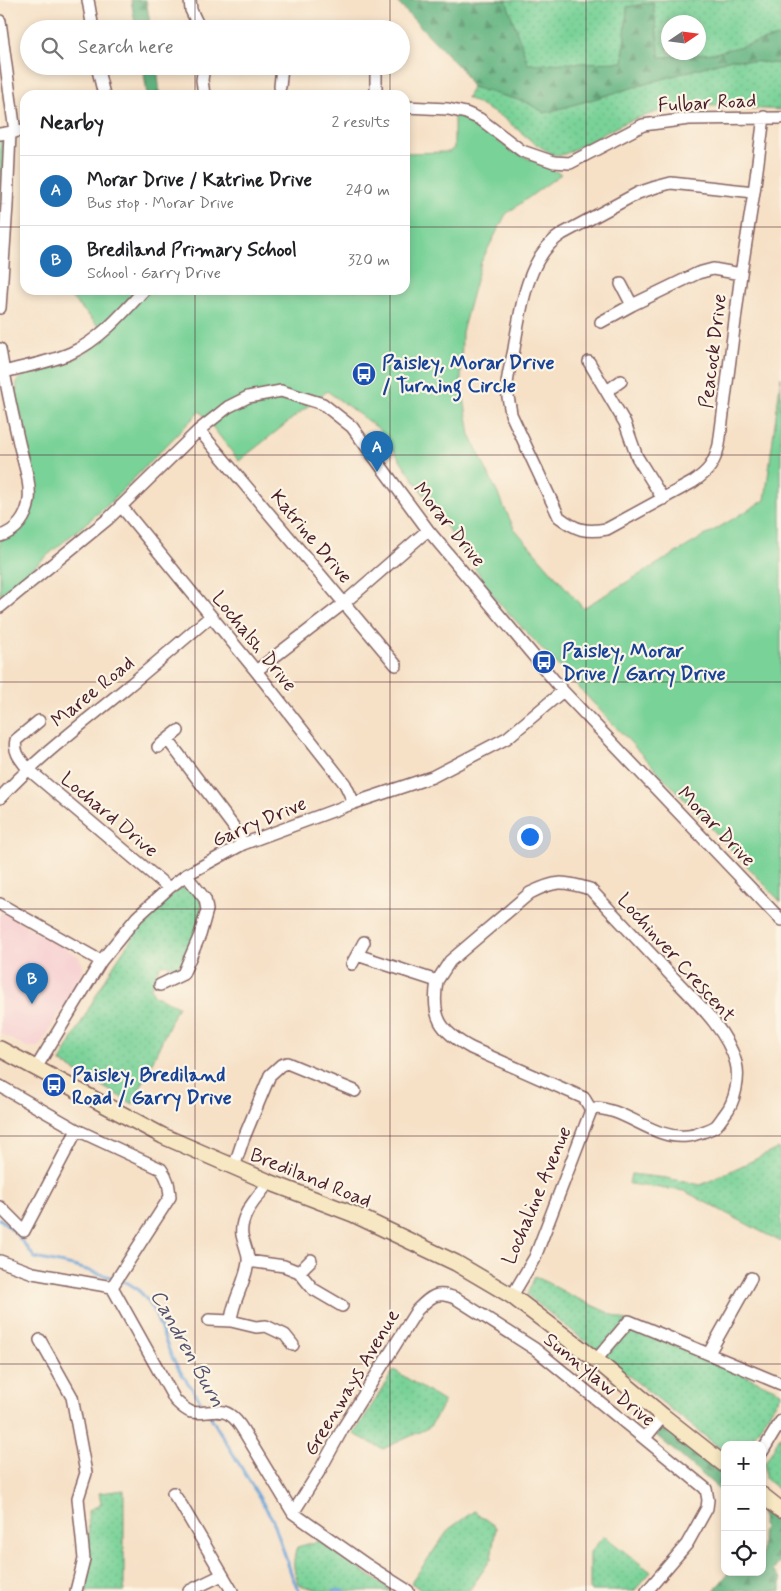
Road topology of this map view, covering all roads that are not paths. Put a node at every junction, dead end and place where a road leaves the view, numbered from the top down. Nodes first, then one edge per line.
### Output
1 (88, 0) edge
2 (190, 0) edge
3 (91, 20) edge
4 (196, 20) edge
5 (0, 22) edge
6 (100, 75) edge
7 (203, 75) edge
8 (281, 75) edge
9 (376, 75) edge
10 (280, 87) dead end
11 (103, 90) edge
12 (203, 90) edge
13 (376, 90) edge
14 (410, 106) edge
15 (764, 117) junction
16 (781, 118) edge
17 (12, 132) edge
18 (754, 192) junction
19 (741, 274) junction
20 (0, 283) edge
21 (621, 284) dead end
22 (139, 295) edge
23 (632, 305) junction
24 (0, 308) edge
25 (601, 322) dead end
26 (0, 349) edge
27 (589, 362) dead end
28 (4, 372) junction
29 (621, 381) dead end
30 (607, 391) junction
31 (5, 403) edge
32 (199, 430) junction
33 (663, 499) junction
34 (121, 506) junction
35 (428, 530) junction
36 (0, 536) edge
37 (344, 603) junction
38 (0, 607) edge
39 (210, 617) junction
40 (396, 665) dead end
41 (256, 671) junction
42 (563, 691) junction
43 (39, 721) dead end
44 (178, 731) dead end
45 (168, 740) junction
46 (158, 747) dead end
47 (28, 770) junction
48 (0, 798) edge
49 (354, 803) junction
50 (242, 844) junction
51 (186, 875) junction
52 (169, 888) junction
53 (0, 904) edge
54 (781, 920) edge
55 (364, 942) dead end
56 (101, 961) junction
57 (437, 982) junction
58 (160, 985) dead end
59 (0, 1049) edge
60 (36, 1068) junction
61 (0, 1086) edge
62 (355, 1091) dead end
63 (590, 1108) junction
64 (78, 1130) junction
65 (234, 1167) junction
66 (269, 1182) junction
67 (0, 1207) edge
68 (311, 1260) dead end
69 (0, 1261) edge
70 (248, 1261) junction
71 (299, 1272) junction
72 (751, 1278) dead end
73 (113, 1284) junction
74 (512, 1296) junction
75 (457, 1299) joint
76 (342, 1306) dead end
77 (209, 1320) dead end
78 (231, 1321) junction
79 (40, 1340) dead end
80 (293, 1345) dead end
81 (709, 1354) junction
82 (596, 1360) junction
83 (781, 1384) edge
84 (663, 1416) junction
85 (781, 1420) edge
86 (645, 1438) junction
87 (766, 1445) edge
88 (721, 1462) edge
89 (173, 1493) dead end
90 (766, 1498) edge
91 (781, 1510) edge
92 (293, 1513) junction
93 (222, 1575) junction
94 (76, 1591) edge
95 (189, 1591) edge
96 (232, 1591) edge
97 (408, 1591) edge
98 (647, 1591) edge

1 - 3 street
2 - 4 street
5 - 17 street
6 - 11 street
7 - 12 street
8 - 10 street
9 - 13 street
14 - 15 street, Fulbar Road
15 - 16 street, Fulbar Road
15 - 18 street, Peacock Drive
17 - 20 street
18 - 19 street, Peacock Drive
18 - 33 street, Peacock Drive
19 - 23 street
19 - 33 street, Peacock Drive
20 - 24 street
21 - 23 street
22 - 28 street
23 - 25 street
26 - 28 street
27 - 30 street
28 - 31 street
29 - 30 street
30 - 33 street
31 - 36 street
32 - 34 street, Morar Drive
32 - 35 street, Morar Drive
32 - 37 street, Katrine Drive
34 - 38 street, Morar Drive
34 - 39 street, Lochalsh Drive
35 - 37 street
35 - 42 street, Morar Drive
37 - 40 street, Katrine Drive
37 - 41 street
39 - 41 street, Lochalsh Drive
39 - 47 street, Maree Road
41 - 49 street, Lochalsh Drive
42 - 49 street, Garry Drive
42 - 54 street, Morar Drive
43 - 47 street, Lochard Drive
44 - 45 street
45 - 46 street
45 - 50 street
47 - 48 street, Maree Road
47 - 52 street, Lochard Drive
49 - 50 street, Garry Drive
50 - 51 street, Garry Drive
51 - 52 street, Garry Drive
51 - 58 street
52 - 56 street, Garry Drive
53 - 56 street
55 - 57 street
56 - 60 street, Garry Drive
57 - 63 street, Lochinver Crescent
57 - 63 street, Lochinver Crescent
59 - 60 street, Brediland Road
60 - 65 street, Brediland Road
61 - 64 street
62 - 65 street
63 - 74 street, Lochaline Avenue
64 - 67 street
64 - 73 street
65 - 66 street, Brediland Road
66 - 70 street
66 - 74 street, Brediland Road
68 - 71 street
69 - 73 street
70 - 71 street
70 - 78 street
71 - 76 street
72 - 81 street
73 - 92 street
74 - 82 street, Brediland Road
75 - 86 street, Sunnylaw Drive
75 - 92 street, Greenways Avenue
77 - 78 street
78 - 80 street
79 - 94 street
81 - 82 street
81 - 83 street
82 - 84 street, Brediland Road
84 - 86 street
84 - 88 street, Brediland Road
85 - 87 street
86 - 98 street, Sunnylaw Drive
89 - 93 street
90 - 91 street
92 - 97 street
93 - 95 street
93 - 96 street

